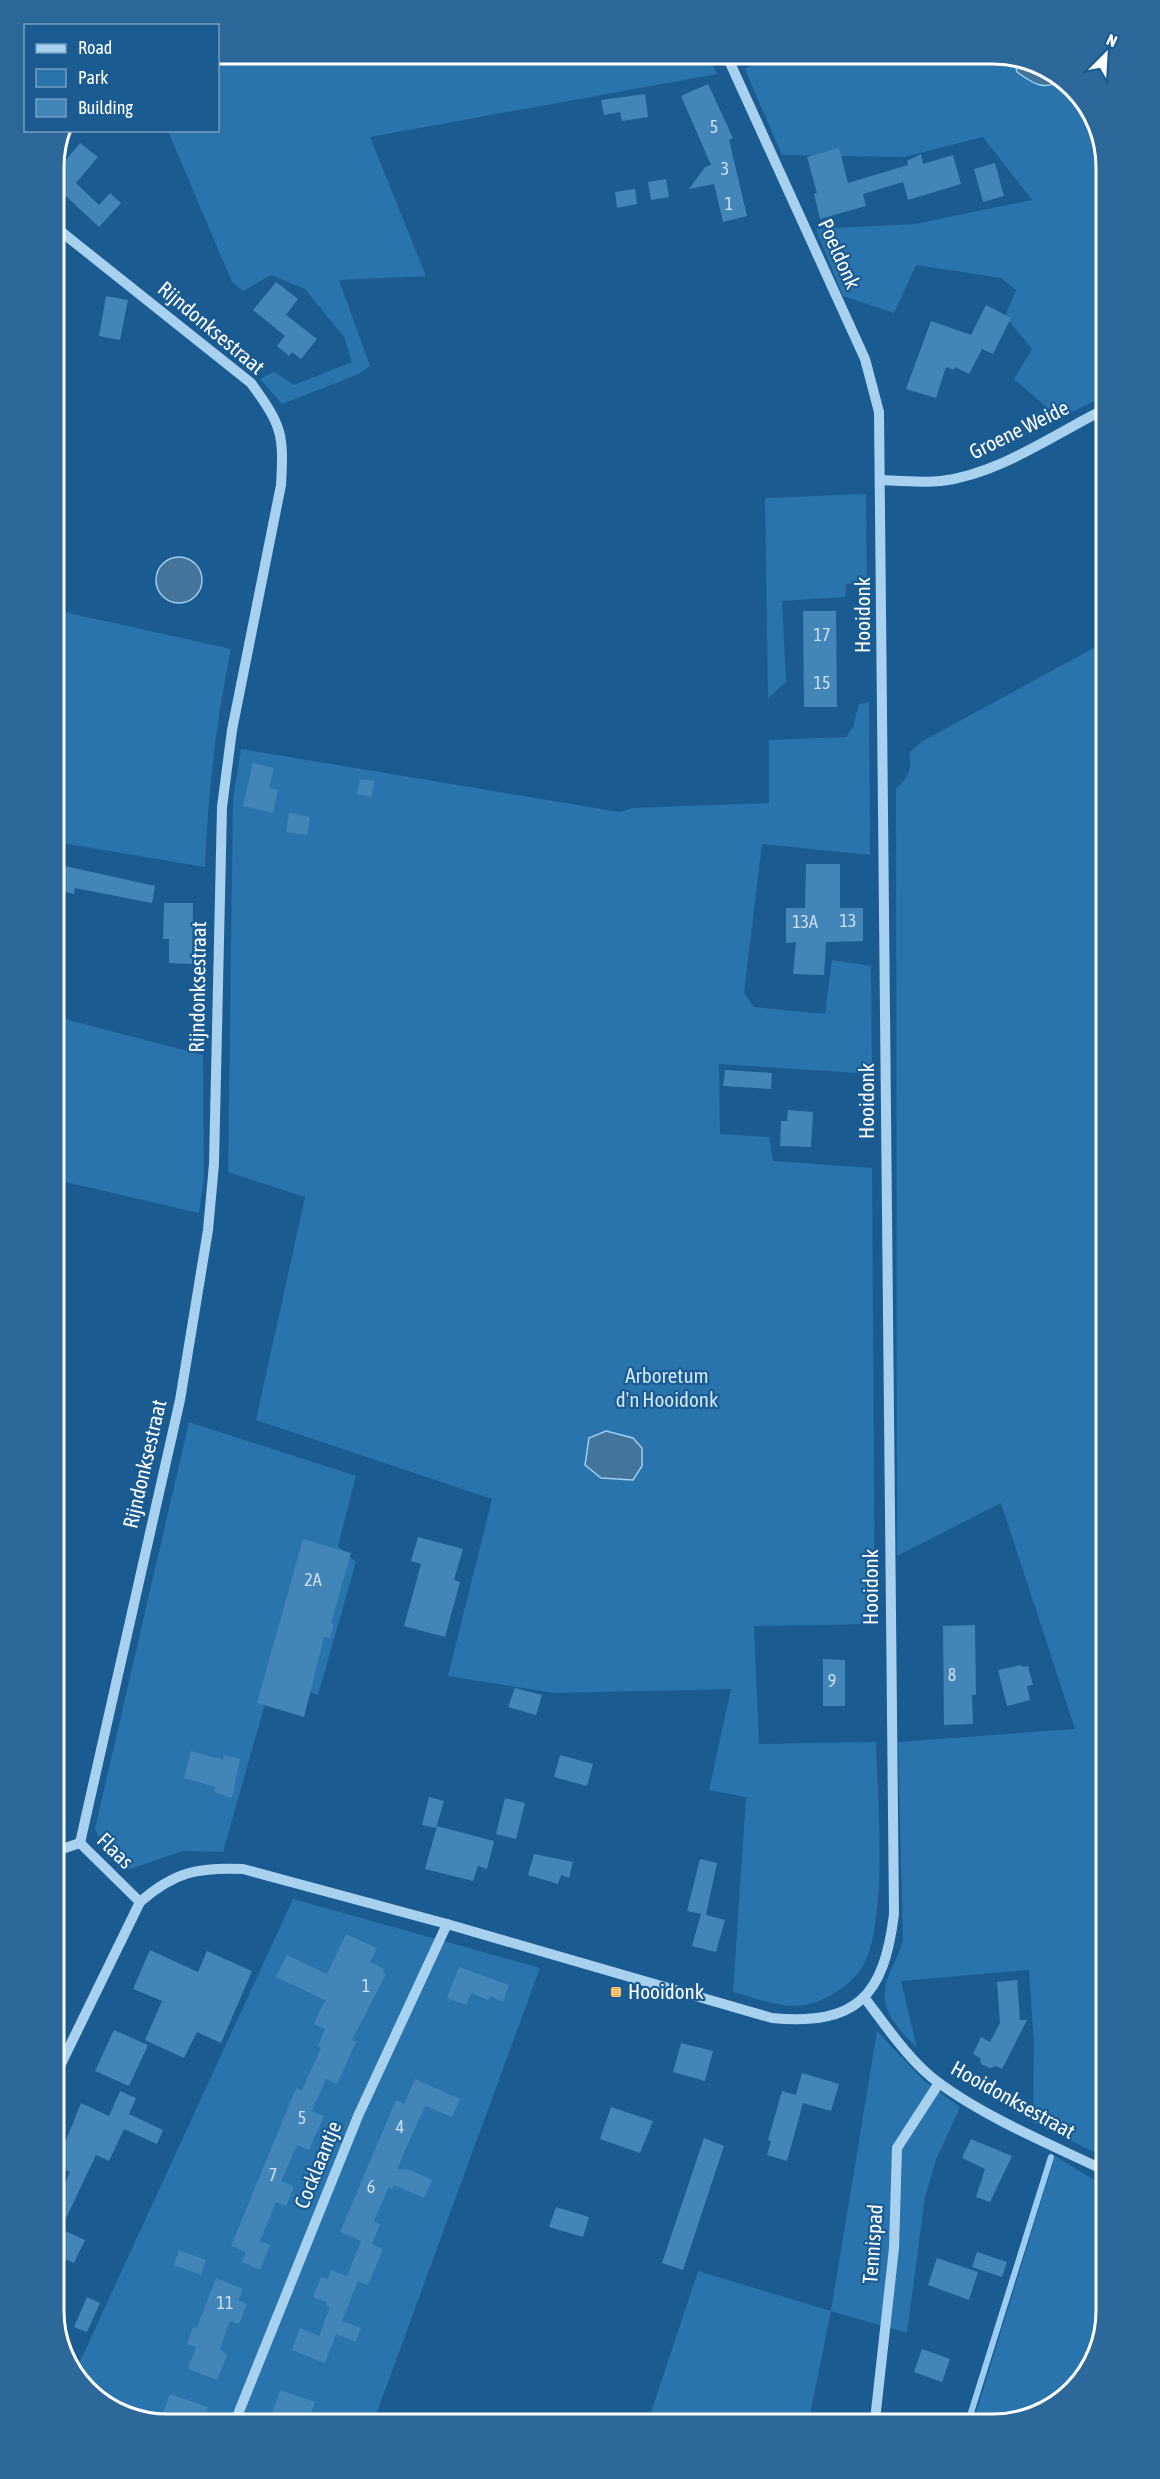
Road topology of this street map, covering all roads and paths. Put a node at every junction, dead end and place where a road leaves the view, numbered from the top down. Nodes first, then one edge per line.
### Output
1 (731, 65) edge
2 (65, 235) edge
3 (1096, 414) edge
4 (881, 480) junction
5 (80, 1843) junction
6 (64, 1848) edge
7 (140, 1902) junction
8 (447, 1924) junction
9 (864, 1997) junction
10 (64, 2058) edge
11 (939, 2083) junction
12 (1096, 2166) edge
13 (238, 2414) edge
14 (876, 2414) edge

1 - 4 street, Poeldonk
2 - 5 street, Rijndonksestraat
3 - 4 street, Groene Weide
4 - 9 street, Hooidonk
5 - 6 street, Flaas
5 - 7 street, Flaas
7 - 8 street, Hooidonk
7 - 10 street
8 - 9 street, Hooidonk
8 - 13 street, Cocklaantje
9 - 11 street, Hooidonksestraat
11 - 12 street, Hooidonksestraat
11 - 14 street, Tennispad

